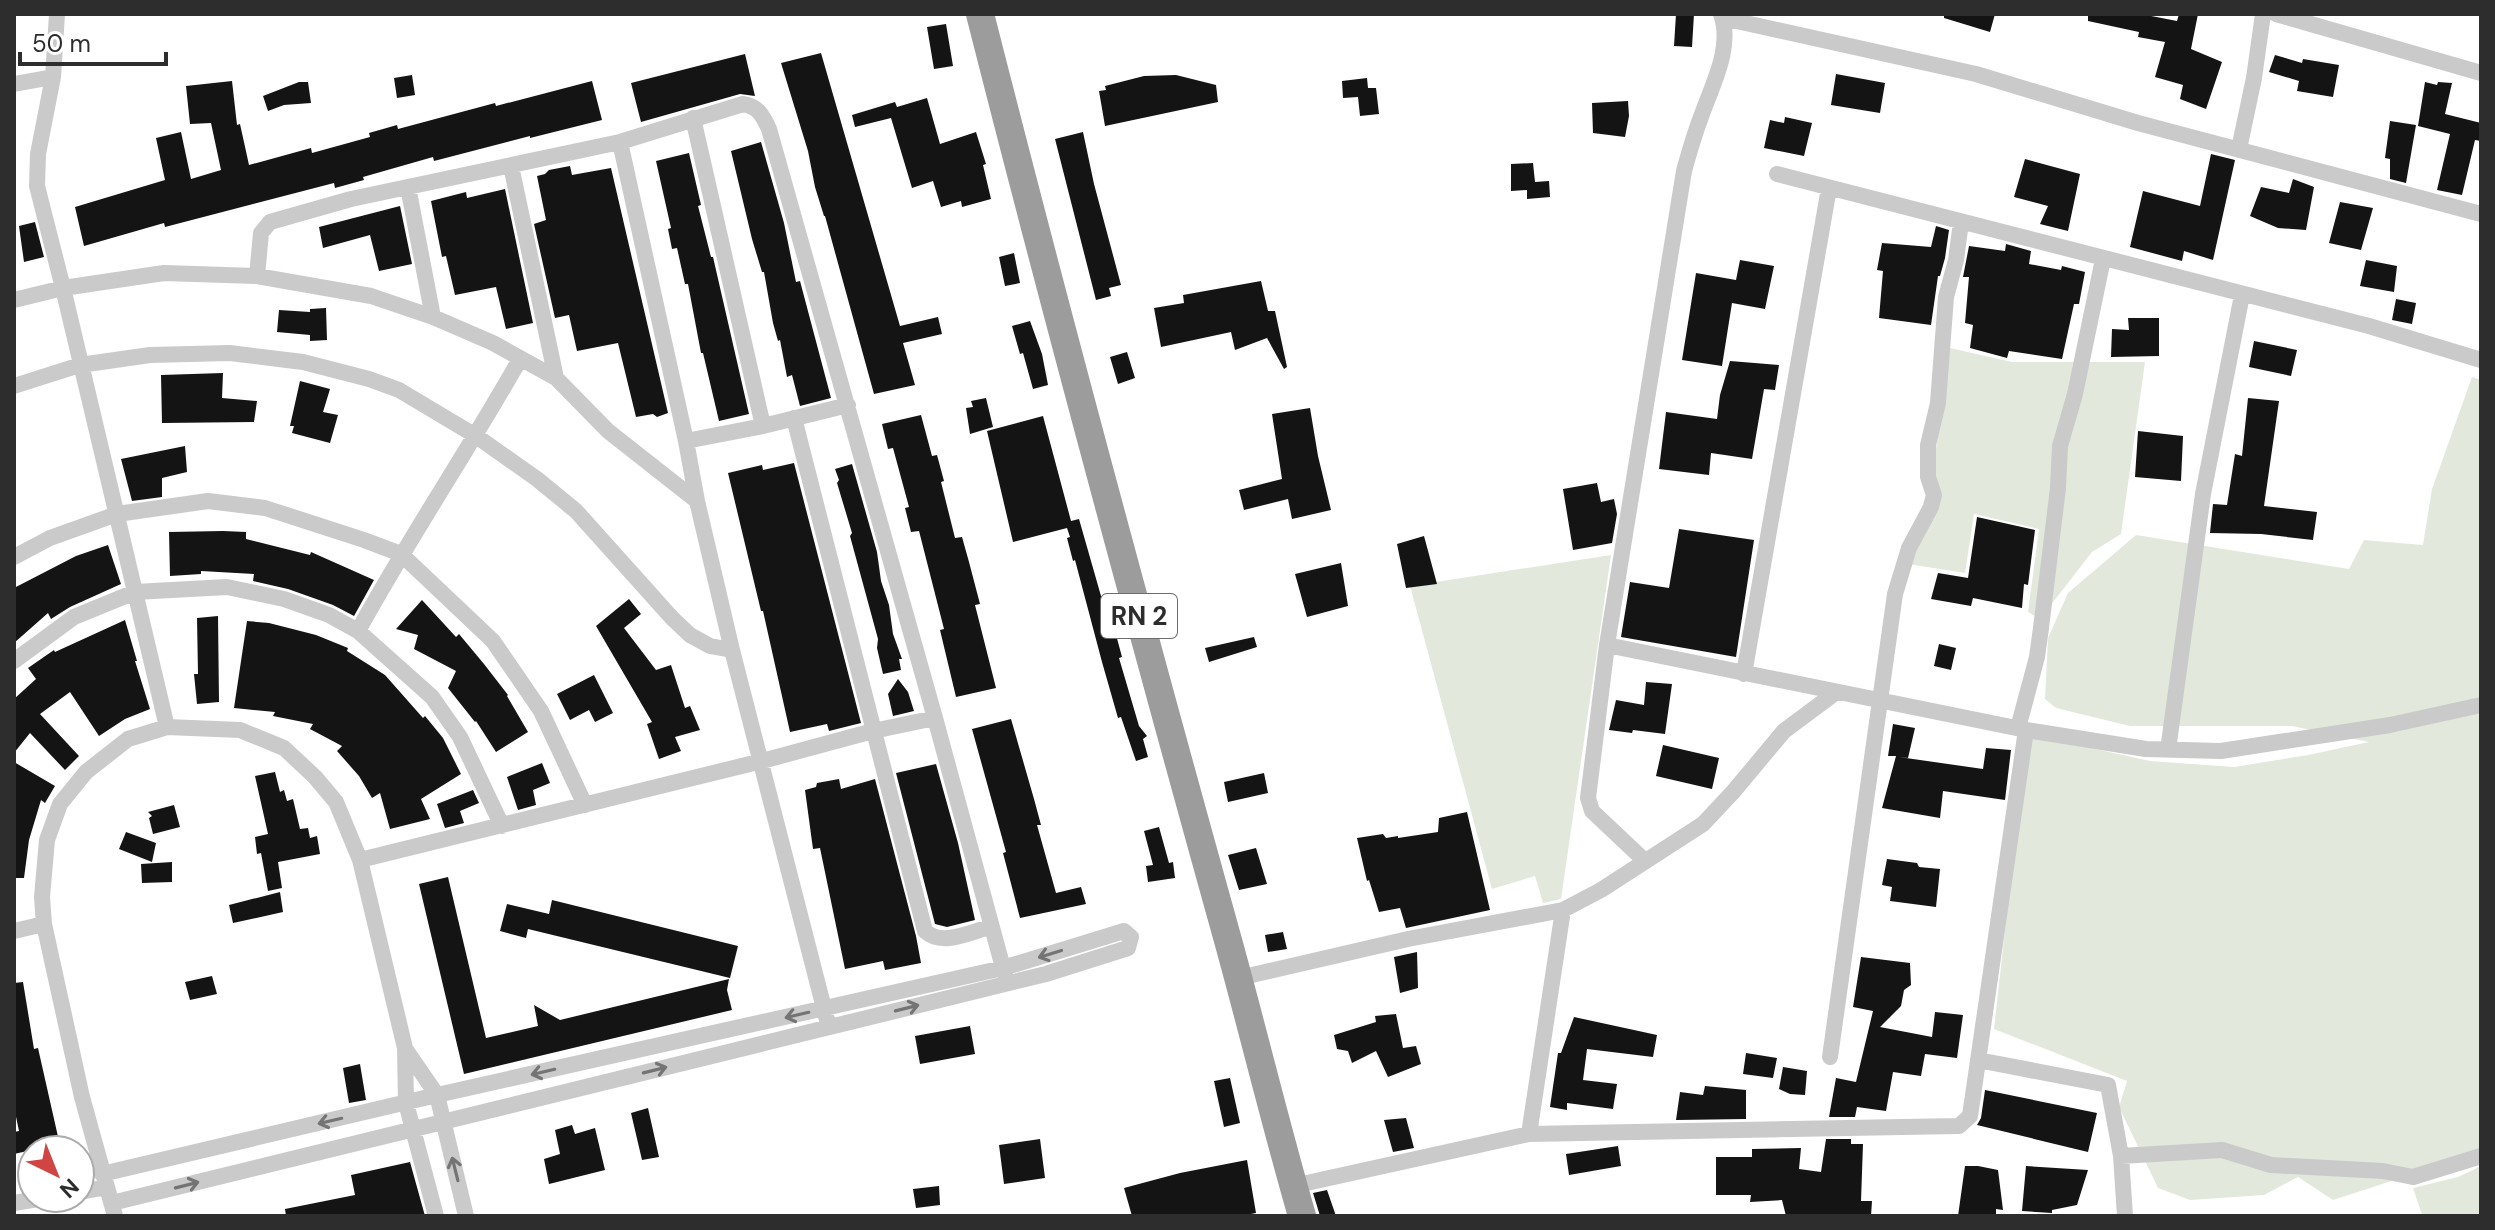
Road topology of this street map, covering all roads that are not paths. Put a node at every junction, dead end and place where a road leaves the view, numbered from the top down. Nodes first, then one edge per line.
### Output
1 (57, 14) edge
2 (980, 14) edge
3 (2263, 14) edge
4 (2276, 14) edge
5 (1722, 16) edge
6 (2481, 73) edge
7 (53, 77) junction
8 (14, 84) edge
9 (693, 118) junction
10 (620, 142) junction
11 (2239, 149) junction
12 (511, 166) junction
13 (1777, 174) dead end
14 (408, 187) junction
15 (1829, 188) junction
16 (2481, 214) edge
17 (1961, 222) junction
18 (2103, 259) junction
19 (257, 276) junction
20 (63, 288) junction
21 (2242, 295) junction
22 (14, 300) edge
23 (433, 317) junction
24 (520, 359) junction
25 (2481, 360) edge
26 (80, 365) junction
27 (556, 378) junction
28 (14, 386) edge
29 (848, 405) junction
30 (794, 418) junction
31 (763, 426) junction
32 (476, 436) junction
33 (686, 441) junction
34 (697, 501) junction
35 (117, 514) junction
36 (401, 554) junction
37 (14, 557) edge
38 (135, 592) junction
39 (358, 631) junction
40 (1607, 645) junction
41 (732, 650) junction
42 (14, 661) edge
43 (1744, 674) junction
44 (1835, 693) junction
45 (1882, 702) junction
46 (2481, 705) edge
47 (935, 718) junction
48 (167, 727) junction
49 (2022, 729) junction
50 (873, 731) junction
51 (2168, 750) junction
52 (762, 761) junction
53 (585, 805) junction
54 (502, 826) junction
55 (360, 860) junction
56 (1645, 861) junction
57 (1563, 910) junction
58 (44, 924) junction
59 (990, 927) junction
60 (14, 931) edge
61 (1005, 976) junction
62 (1239, 978) junction
63 (825, 1009) junction
64 (829, 1028) junction
65 (405, 1048) junction
66 (1830, 1057) dead end
67 (1978, 1060) junction
68 (437, 1095) junction
69 (406, 1103) junction
70 (443, 1122) junction
71 (413, 1129) junction
72 (1529, 1134) junction
73 (2121, 1156) junction
74 (2481, 1156) edge
75 (1293, 1186) junction
76 (109, 1195) edge
77 (436, 1216) edge
78 (466, 1216) edge
79 (1302, 1216) edge
80 (2125, 1216) edge

1 - 7 street
2 - 62 highway, RN 2
3 - 11 street
4 - 6 street
5 - 11 street
5 - 40 street
7 - 8 street
7 - 20 street
9 - 10 street
9 - 29 street
9 - 31 street
10 - 12 street
10 - 33 street
11 - 16 street
12 - 14 street
12 - 27 street
13 - 15 street
14 - 19 street
14 - 23 street
15 - 17 street
15 - 43 street
17 - 18 street
17 - 45 street
18 - 21 street
18 - 49 street
19 - 20 street
19 - 23 street
20 - 22 street
20 - 26 street
21 - 25 street
21 - 51 street
23 - 24 street
24 - 27 street
24 - 32 street
26 - 28 street
26 - 32 street
26 - 35 street
27 - 34 street
29 - 30 street
29 - 47 street
30 - 31 street
30 - 50 street
31 - 33 street
32 - 36 street
32 - 41 street
33 - 34 street
34 - 41 street
35 - 36 street
35 - 37 street
35 - 38 street
36 - 39 street
36 - 53 street
38 - 39 street
38 - 42 street
38 - 48 street
39 - 54 street
40 - 43 street
40 - 56 street
41 - 52 street
43 - 44 street
44 - 45 street
44 - 56 street
45 - 49 street
45 - 66 street
46 - 51 street
47 - 50 street
47 - 59 street
48 - 55 street
48 - 58 street
49 - 51 street
49 - 67 street
50 - 52 street
50 - 59 street
52 - 53 street
52 - 63 street
53 - 54 street
54 - 55 street
55 - 65 street
56 - 57 street
57 - 62 street
57 - 72 street
58 - 60 street
58 - 76 street
59 - 61 street
61 -> 61 street
61 - 63 street
64 -> 61 street
62 - 75 highway, RN 2
63 - 64 street
63 -> 68 street
70 -> 64 street
65 - 68 street
65 - 69 street
67 - 72 street
67 - 73 street
68 - 69 street
68 - 70 street
69 - 71 street
69 -> 76 street
70 - 71 street
78 -> 70 street
76 -> 71 street
71 - 77 street
72 - 75 street
73 - 74 street
73 - 80 street
75 - 79 highway, RN 2

